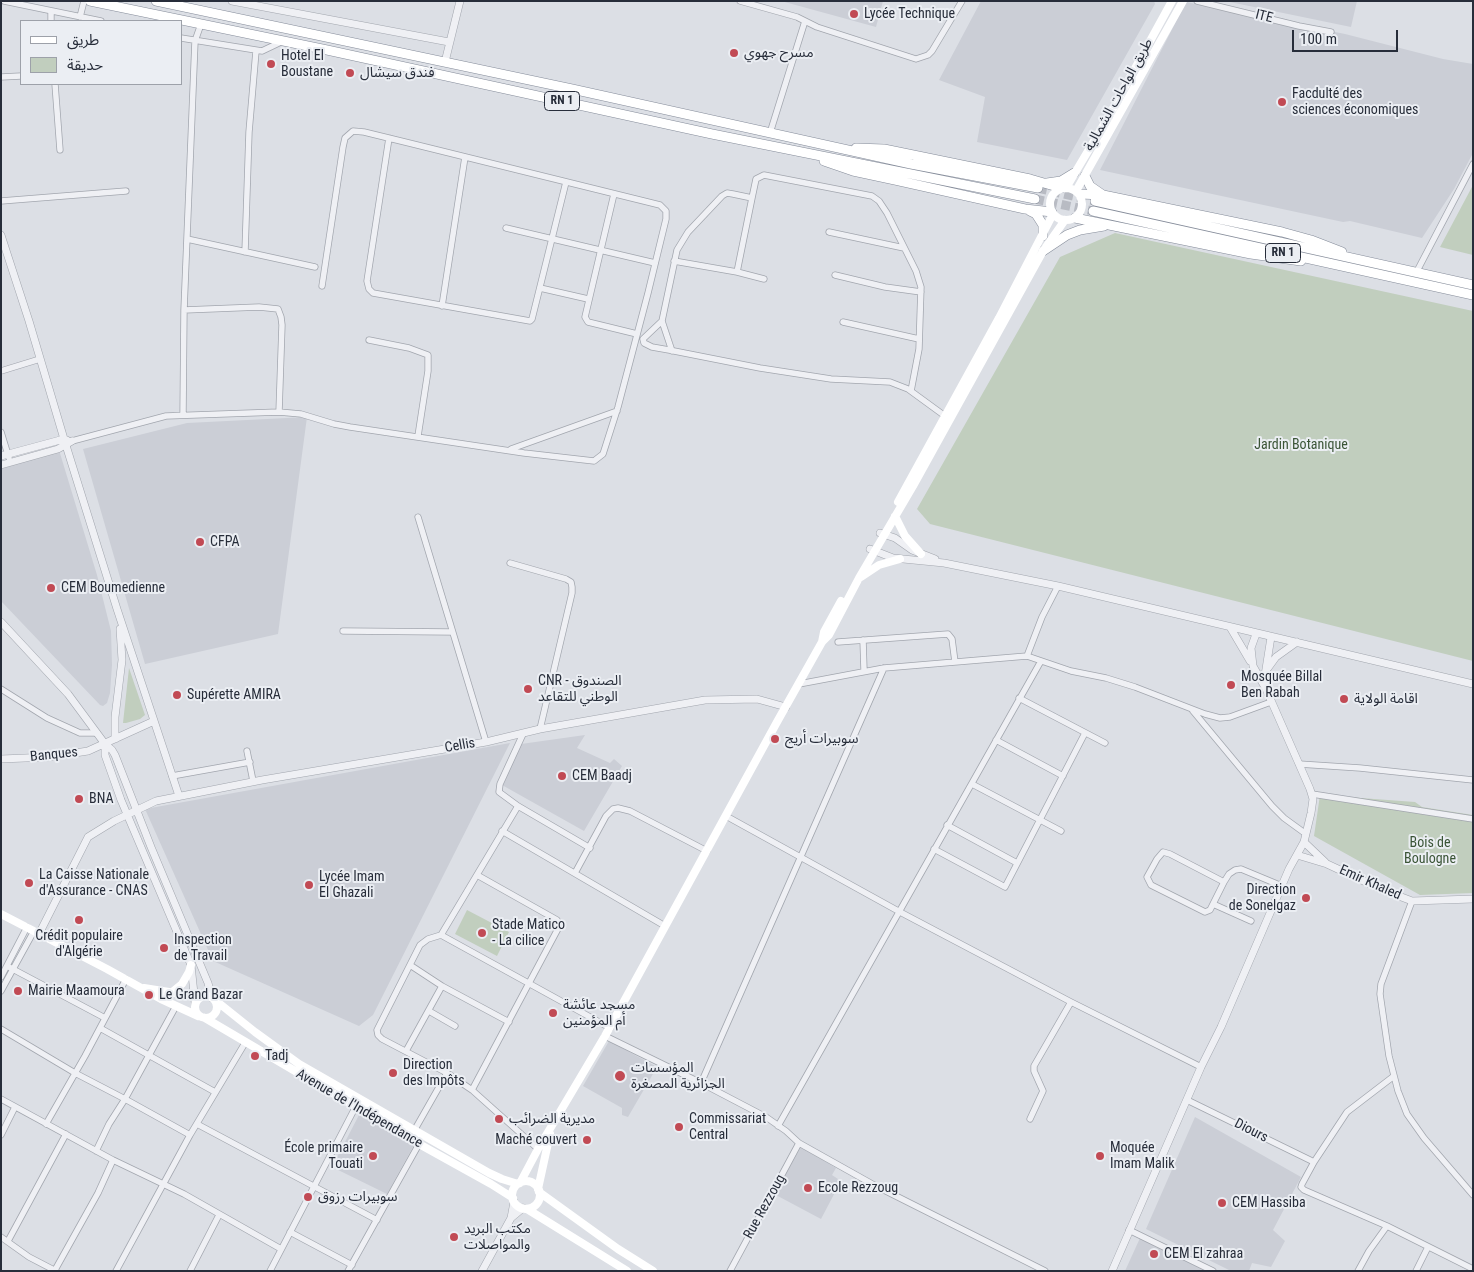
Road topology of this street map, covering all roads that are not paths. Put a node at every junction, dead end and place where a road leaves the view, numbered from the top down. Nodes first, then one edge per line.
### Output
1 (4, 1) edge
2 (84, 1) edge
3 (90, 1) edge
4 (156, 1) edge
5 (232, 1) edge
6 (460, 1) edge
7 (740, 1) edge
8 (962, 1) edge
9 (1172, 1) edge
10 (1183, 1) edge
11 (1197, 1) edge
12 (50, 11) junction
13 (80, 17) junction
14 (51, 20) edge
15 (96, 20) edge
16 (182, 20) edge
17 (182, 20) edge
18 (805, 21) junction
19 (201, 24) junction
20 (1331, 32) dead end
21 (182, 38) edge
22 (194, 41) junction
23 (283, 41) junction
24 (449, 42) junction
25 (256, 51) junction
26 (445, 62) junction
27 (20, 76) edge
28 (1, 77) edge
29 (55, 85) edge
30 (770, 133) junction
31 (389, 138) junction
32 (60, 150) dead end
33 (811, 154) junction
34 (465, 157) junction
35 (1473, 164) edge
36 (1074, 173) junction
37 (1085, 176) junction
38 (566, 182) junction
39 (1040, 186) junction
40 (1064, 188) junction
41 (126, 191) dead end
42 (1078, 193) junction
43 (614, 194) junction
44 (1103, 195) junction
45 (752, 198) junction
46 (1035, 199) tunnel mouth
47 (1, 201) edge
48 (1095, 201) tunnel mouth
49 (1026, 209) junction
50 (1093, 211) tunnel mouth
51 (1053, 213) junction
52 (1075, 218) junction
53 (1065, 220) junction
54 (1115, 226) junction
55 (506, 228) dead end
56 (828, 232) dead end
57 (1, 235) edge
58 (1043, 236) junction
59 (187, 239) junction
60 (552, 239) junction
61 (904, 248) junction
62 (600, 251) junction
63 (245, 252) junction
64 (1043, 252) junction
65 (1350, 258) junction
66 (674, 261) junction
67 (1320, 261) junction
68 (655, 263) junction
69 (315, 267) dead end
70 (737, 272) junction
71 (1416, 273) junction
72 (835, 275) dead end
73 (764, 279) dead end
74 (1473, 285) edge
75 (322, 286) dead end
76 (540, 288) junction
77 (921, 292) junction
78 (1473, 295) edge
79 (588, 299) junction
80 (442, 306) junction
81 (184, 310) junction
82 (662, 321) junction
83 (843, 322) dead end
84 (638, 334) junction
85 (919, 339) junction
86 (369, 340) dead end
87 (672, 351) junction
88 (40, 359) junction
89 (1, 371) edge
90 (911, 391) junction
91 (617, 411) junction
92 (279, 412) junction
93 (183, 415) junction
94 (946, 416) junction
95 (1, 432) edge
96 (418, 436) junction
97 (72, 441) joint
98 (65, 442) junction
99 (508, 450) junction
100 (5, 455) edge
101 (11, 462) junction
102 (1, 465) edge
103 (895, 516) junction
104 (418, 518) dead end
105 (883, 534) junction
106 (872, 550) junction
107 (921, 554) junction
108 (900, 559) junction
109 (510, 563) dead end
110 (944, 563) junction
111 (859, 578) junction
112 (1058, 586) junction
113 (117, 609) junction
114 (1, 622) edge
115 (1230, 627) junction
116 (343, 631) dead end
117 (452, 632) junction
118 (1256, 634) junction
119 (1271, 637) junction
120 (863, 640) junction
121 (822, 642) junction
122 (838, 642) dead end
123 (1297, 642) junction
124 (1027, 656) junction
125 (1041, 661) junction
126 (955, 662) junction
127 (1253, 666) junction
128 (884, 668) junction
129 (864, 670) junction
130 (1264, 675) junction
131 (799, 684) junction
132 (1473, 684) edge
133 (1, 689) edge
134 (1266, 689) junction
135 (1019, 698) junction
136 (1271, 702) junction
137 (786, 707) junction
138 (1191, 709) junction
139 (154, 721) junction
140 (540, 729) junction
141 (97, 733) junction
142 (1085, 733) junction
143 (523, 734) junction
144 (115, 739) junction
145 (996, 740) junction
146 (486, 742) junction
147 (1105, 743) dead end
148 (105, 744) junction
149 (247, 751) dead end
150 (1, 759) edge
151 (250, 762) junction
152 (1299, 764) junction
153 (172, 776) junction
154 (1063, 776) junction
155 (1473, 780) edge
156 (254, 781) junction
157 (972, 784) junction
158 (1312, 794) junction
159 (179, 796) junction
160 (518, 806) junction
161 (136, 810) junction
162 (127, 815) junction
163 (726, 816) junction
164 (1473, 819) edge
165 (1040, 820) junction
166 (947, 826) junction
167 (502, 831) junction
168 (1061, 831) dead end
169 (1305, 838) junction
170 (590, 848) junction
171 (934, 849) junction
172 (707, 851) junction
173 (1297, 855) junction
174 (801, 858) junction
175 (1017, 863) junction
176 (1327, 864) junction
177 (575, 873) junction
178 (477, 875) junction
179 (1224, 882) junction
180 (1282, 886) junction
181 (1473, 899) edge
182 (1412, 901) junction
183 (1214, 904) junction
184 (900, 912) junction
185 (1, 914) edge
186 (1251, 921) dead end
187 (665, 926) junction
188 (34, 931) junction
189 (441, 935) junction
190 (410, 964) junction
191 (191, 966) junction
192 (10, 968) junction
193 (1, 977) edge
194 (126, 979) junction
195 (528, 984) junction
196 (138, 986) junction
197 (442, 986) junction
198 (1, 991) edge
199 (171, 993) junction
200 (196, 999) junction
201 (213, 999) junction
202 (1071, 1002) junction
203 (176, 1006) junction
204 (429, 1010) junction
205 (201, 1017) junction
206 (105, 1018) junction
207 (509, 1022) junction
208 (455, 1026) dead end
209 (100, 1028) junction
210 (610, 1028) junction
211 (1, 1029) edge
212 (605, 1036) junction
213 (245, 1043) junction
214 (406, 1051) junction
215 (148, 1056) junction
216 (1201, 1067) junction
217 (447, 1073) junction
218 (75, 1074) junction
219 (1394, 1076) junction
220 (701, 1083) junction
221 (472, 1090) junction
222 (215, 1092) junction
223 (1, 1099) edge
224 (125, 1099) junction
225 (1187, 1100) junction
226 (356, 1106) junction
227 (15, 1107) junction
228 (1030, 1119) dead end
229 (46, 1124) junction
230 (197, 1124) junction
231 (778, 1126) junction
232 (551, 1130) junction
233 (414, 1131) junction
234 (66, 1134) junction
235 (1, 1135) edge
236 (190, 1136) junction
237 (799, 1143) junction
238 (419, 1144) junction
239 (538, 1149) junction
240 (96, 1151) junction
241 (113, 1160) junction
242 (1314, 1162) junction
243 (519, 1184) junction
244 (162, 1185) junction
245 (314, 1185) junction
246 (539, 1190) junction
247 (1473, 1194) edge
248 (514, 1200) junction
249 (525, 1209) junction
250 (219, 1215) junction
251 (511, 1218) junction
252 (377, 1220) junction
253 (1387, 1226) junction
254 (1129, 1230) junction
255 (290, 1232) junction
256 (1, 1238) edge
257 (8, 1241) junction
258 (1428, 1247) junction
259 (282, 1249) junction
260 (352, 1265) junction
261 (1473, 1269) edge
262 (55, 1270) edge
263 (116, 1271) edge
264 (190, 1271) edge
265 (270, 1271) edge
266 (348, 1271) edge
267 (482, 1271) edge
268 (627, 1271) edge
269 (653, 1271) edge
270 (730, 1271) edge
271 (1045, 1271) edge
272 (1112, 1271) edge
273 (1212, 1271) edge
274 (1358, 1271) edge
275 (1416, 1271) edge

1 - 12 street
2 - 13 street
3 - 16 highway, RN 1
4 - 26 highway, RN 1
5 - 24 street
6 - 24 street
7 - 18 street
8 - 18 street
9 - 36 main road, طريق الواحات الشمالية
10 - 37 main road, طريق الواحات الشمالية
11 - 20 street, ITE
12 - 13 street
12 - 14 street
13 - 15 street
17 - 19 highway, RN 1
18 - 30 street
19 - 22 street
19 - 23 highway, RN 1
21 - 22 street
22 - 25 street
22 - 59 street
23 - 25 street
23 - 33 highway, RN 1
24 - 26 street
25 - 63 street
26 - 30 highway, RN 1
27 - 28 street
29 - 32 street
30 - 39 highway, RN 1
31 - 34 street
31 - 75 street
31 - 80 street
33 - 46 highway, RN 1
33 - 49 highway
34 - 38 street
34 - 80 street
35 - 71 street
36 - 39 highway
36 - 40 main road, طريق الواحات الشمالية
37 - 42 main road, طريق الواحات الشمالية
37 - 44 highway
38 - 43 street
38 - 60 street
39 - 40 highway
40 - 42 main road
40 - 51 main road
41 - 47 street
42 - 44 highway
42 - 52 main road
43 - 62 street
43 - 68 street
44 - 65 highway
45 - 61 street
45 - 66 street
45 - 70 street
48 - 65 highway, RN 1
49 - 51 highway
49 - 58 highway
50 - 67 highway, RN 1
51 - 53 main road
51 - 58 main road
52 - 53 main road
52 - 54 highway
53 - 64 main road
54 - 64 highway
54 - 67 highway
55 - 60 street
56 - 61 street
57 - 88 street
58 - 94 main road
59 - 63 street
59 - 81 street
60 - 62 street
60 - 76 street
61 - 77 street
62 - 68 street
62 - 79 street
63 - 69 street
64 - 103 main road
65 - 71 highway, RN 1
66 - 70 street
66 - 82 street
67 - 78 highway, RN 1
68 - 84 street
70 - 73 street
71 - 74 highway, RN 1
72 - 77 street
76 - 79 street
76 - 80 street
77 - 85 street
79 - 84 street
81 - 92 street
81 - 93 street
82 - 87 street
82 - 87 street
83 - 85 street
84 - 91 street
85 - 90 street
86 - 96 street
87 - 90 street
88 - 89 street
88 - 98 street
90 - 94 street
91 - 99 street
91 - 99 street
92 - 93 street
92 - 96 street
93 - 97 street
94 - 105 main road
95 - 100 street
96 - 99 street
97 - 98 street
98 - 100 street
98 - 101 street
98 - 113 street
100 - 101 street
101 - 102 street
103 - 105 main road
103 - 107 main road
104 - 117 street
105 - 106 main road
105 - 107 street
106 - 108 street
106 - 111 main road
106 - 121 main road
107 - 110 street
108 - 110 street
108 - 111 main road
109 - 140 street
110 - 112 street
111 - 121 main road
112 - 115 street
112 - 124 street
113 - 139 street
113 - 144 street
114 - 141 street
115 - 118 street
115 - 127 street
116 - 117 street
117 - 146 street
118 - 119 street
118 - 127 street
119 - 123 street
119 - 130 street
120 - 122 street
120 - 126 street
120 - 129 street
121 - 131 main road
123 - 130 street
123 - 132 street
124 - 125 street
124 - 126 street
125 - 135 street
125 - 138 street
126 - 128 street
127 - 134 street
128 - 129 street
128 - 174 street
129 - 131 street
130 - 134 street
131 - 137 main road
133 - 141 street
134 - 136 street
135 - 142 street
135 - 145 street
136 - 138 street
136 - 152 street
137 - 140 street, Cellis
137 - 163 main road
138 - 169 street
139 - 144 street, Banques
139 - 153 street
140 - 143 street, Cellis
141 - 148 street
142 - 147 street
142 - 154 street
143 - 146 street, Cellis
143 - 160 street
144 - 148 street, Banques
145 - 154 street
145 - 157 street
146 - 156 street, Cellis
148 - 150 street, Banques
148 - 161 street
148 - 162 street
149 - 151 street
151 - 153 street
151 - 156 street
152 - 155 street
152 - 158 street
153 - 159 street
154 - 165 street
156 - 159 street, Cellis
157 - 165 street
157 - 166 street
158 - 164 street
158 - 169 street
159 - 161 street, Cellis
160 - 167 street
160 - 170 street
161 - 162 street, Cellis
161 - 201 street
162 - 188 street, Cellis
162 - 191 street
163 - 172 main road
163 - 174 street
165 - 168 street
165 - 175 street
166 - 171 street
166 - 175 street
167 - 177 street
167 - 178 street
169 - 173 street
169 - 176 street
170 - 172 street
170 - 177 street
171 - 175 street
171 - 184 street
172 - 187 main road
173 - 176 street
173 - 180 street
174 - 184 street
174 - 220 street
176 - 182 street, Emir Khaled
177 - 187 street
178 - 189 street
178 - 195 street
179 - 180 street
179 - 183 street
179 - 183 street
180 - 216 street
181 - 182 street, Emir Khaled
182 - 219 street
183 - 186 street
184 - 202 street
184 - 231 street
185 - 188 main road, Avenue de l'Indépendance
187 - 210 main road
188 - 192 street
188 - 194 main road, Avenue de l'Indépendance
189 - 190 street
189 - 195 street
190 - 197 street
190 - 214 street
191 - 199 main road
191 - 200 street
192 - 193 street
192 - 198 street
192 - 206 street
194 - 196 main road, Avenue de l'Indépendance
194 - 206 street
195 - 207 street
195 - 210 street
196 - 199 main road, Avenue de l'Indépendance
196 - 203 main road, Avenue de l'Indépendance
197 - 204 street
197 - 207 street
199 - 200 main road, Avenue de l'Indépendance
200 - 201 main road
200 - 205 main road
201 - 205 main road
201 - 233 main road, Avenue de l'Indépendance
202 - 216 street
202 - 228 street
203 - 205 main road, Avenue de l'Indépendance
203 - 215 street
204 - 208 street
204 - 214 street
205 - 213 main road, Avenue de l'Indépendance
206 - 209 street
207 - 221 street
209 - 215 street
209 - 218 street
210 - 212 main road
211 - 218 street
212 - 220 street
212 - 232 main road
213 - 222 street
213 - 226 main road, Avenue de l'Indépendance
214 - 217 street
215 - 222 street
215 - 224 street
216 - 225 street
217 - 221 street
217 - 233 street
218 - 224 street
218 - 229 street
219 - 242 street
219 - 247 street
220 - 231 street
221 - 239 street
222 - 230 street
223 - 227 street
224 - 236 street
224 - 240 street
225 - 242 street, Diours
225 - 254 street
226 - 238 main road, Avenue de l'Indépendance
226 - 245 street
227 - 229 street
227 - 235 street
229 - 234 street
230 - 236 street
230 - 245 street
231 - 237 street
232 - 239 main road
232 - 246 main road
233 - 243 main road, Avenue de l'Indépendance
234 - 240 street
234 - 257 street
236 - 244 street
237 - 270 street, Rue Rezzoug
237 - 271 street
238 - 248 main road, Avenue de l'Indépendance
238 - 252 street
239 - 243 main road
240 - 241 street
241 - 244 street
241 - 262 street
242 - 253 street
243 - 246 main road
243 - 248 main road
244 - 250 street
244 - 263 street
245 - 252 street
245 - 255 street
246 - 249 main road
246 - 269 main road
248 - 249 main road
248 - 251 street
249 - 251 street
249 - 268 main road
250 - 259 street
250 - 264 street
251 - 267 street
252 - 260 street
253 - 258 street
253 - 274 street
254 - 272 street
254 - 273 street
255 - 259 street
255 - 260 street
256 - 257 street
257 - 262 street
258 - 261 street
258 - 275 street
259 - 265 street
260 - 266 street

